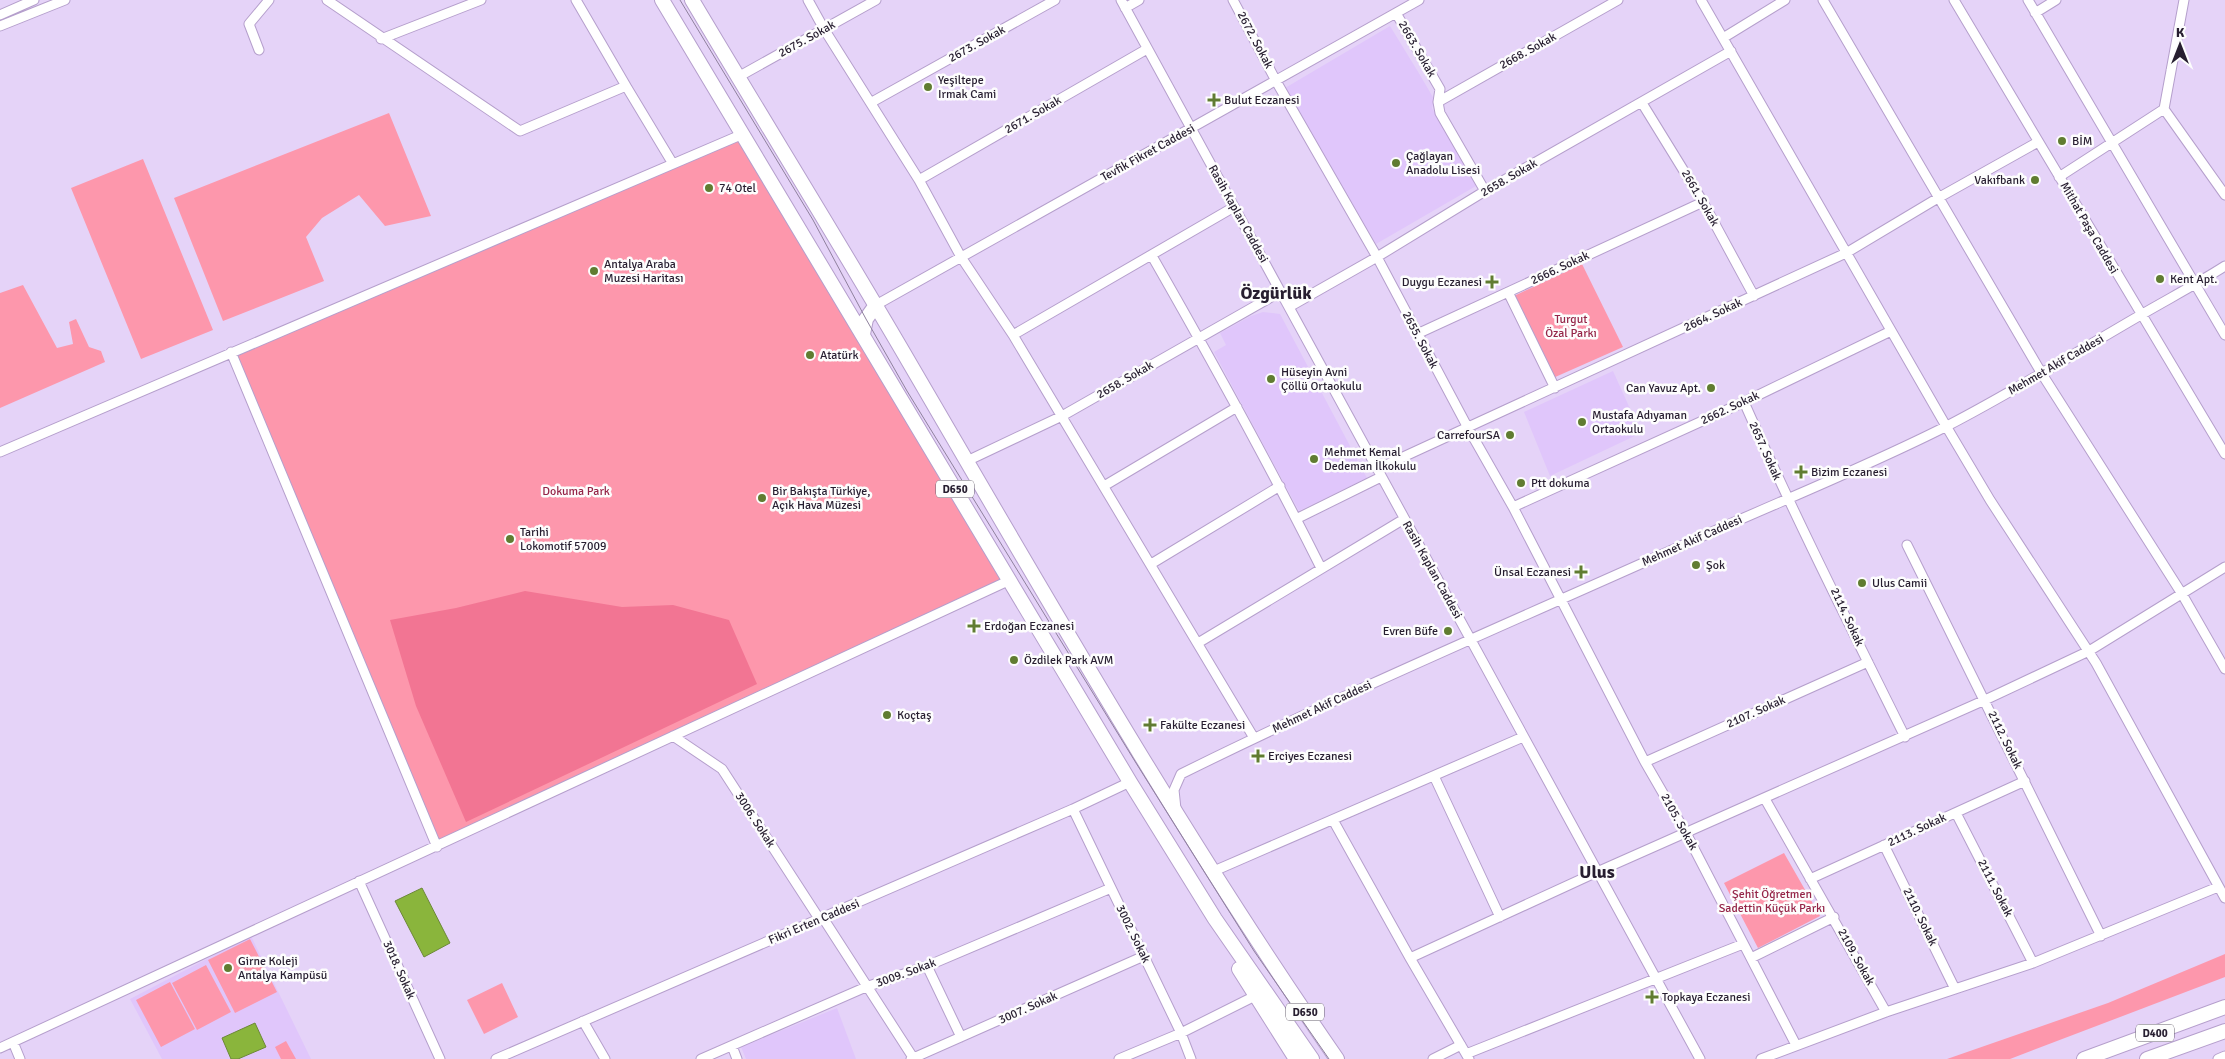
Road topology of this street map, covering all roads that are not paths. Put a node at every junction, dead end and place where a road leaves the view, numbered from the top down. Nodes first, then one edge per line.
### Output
1 (34, 0) edge
2 (65, 0) edge
3 (269, 0) edge
4 (327, 0) edge
5 (481, 0) edge
6 (576, 0) edge
7 (662, 0) edge
8 (692, 0) edge
9 (808, 0) edge
10 (876, 0) edge
11 (1055, 0) edge
12 (1139, 0) edge
13 (1233, 0) edge
14 (1419, 0) edge
15 (1618, 0) edge
16 (1701, 0) edge
17 (1785, 0) edge
18 (1823, 0) edge
19 (1954, 0) edge
20 (2028, 0) edge
21 (2056, 0) edge
22 (2184, 0) edge
23 (1409, 3) edge
24 (1123, 4) edge
25 (2035, 12) junction
26 (1396, 13) junction
27 (0, 15) edge
28 (0, 26) edge
29 (824, 29) junction
30 (381, 38) junction
31 (1723, 38) junction
32 (1147, 49) junction
33 (259, 50) dead end
34 (1730, 51) junction
35 (738, 77) junction
36 (1276, 81) junction
37 (626, 86) junction
38 (872, 102) junction
39 (1438, 102) junction
40 (1642, 103) junction
41 (2164, 108) junction
42 (1191, 128) junction
43 (743, 134) junction
44 (2038, 142) junction
45 (2111, 144) junction
46 (673, 164) junction
47 (2059, 177) junction
48 (919, 180) junction
49 (1485, 191) junction
50 (2225, 195) edge
51 (1938, 198) junction
52 (1703, 202) junction
53 (1234, 207) junction
54 (1846, 253) junction
55 (1152, 256) junction
56 (961, 257) junction
57 (1377, 257) junction
58 (2225, 266) edge
59 (2196, 285) junction
60 (1280, 292) junction
61 (1508, 292) junction
62 (1754, 296) junction
63 (876, 305) junction
64 (1289, 306) junction
65 (2141, 315) junction
66 (1891, 331) junction
67 (864, 334) junction
68 (1417, 334) junction
69 (1013, 335) junction
70 (2225, 335) edge
71 (1199, 337) junction
72 (231, 352) junction
73 (2042, 374) junction
74 (1555, 388) junction
75 (1744, 402) junction
76 (1236, 407) junction
77 (1062, 416) junction
78 (1946, 426) junction
79 (1468, 428) junction
80 (0, 452) edge
81 (2225, 454) edge
82 (967, 461) junction
83 (1379, 473) junction
84 (1104, 486) junction
85 (1280, 486) junction
86 (1787, 499) junction
87 (1513, 507) junction
88 (1296, 519) junction
89 (1404, 519) junction
90 (1907, 544) dead end
91 (1151, 564) junction
92 (2225, 567) edge
93 (1321, 568) junction
94 (1008, 581) junction
95 (2182, 594) junction
96 (1560, 600) junction
97 (1470, 639) junction
98 (1198, 643) junction
99 (2089, 651) junction
100 (1868, 662) junction
101 (2225, 669) edge
102 (1985, 700) junction
103 (673, 736) junction
104 (1523, 737) junction
105 (1905, 737) junction
106 (1254, 738) junction
107 (1645, 762) junction
108 (1434, 776) junction
109 (2025, 781) junction
110 (1130, 782) junction
111 (1765, 799) junction
112 (1073, 809) junction
113 (1176, 812) junction
114 (1956, 813) junction
115 (1333, 820) junction
116 (1686, 833) junction
117 (1884, 846) junction
118 (437, 847) junction
119 (1214, 871) junction
120 (1597, 872) junction
121 (1810, 879) junction
122 (359, 881) junction
123 (1111, 888) junction
124 (2218, 888) junction
125 (2225, 898) edge
126 (1500, 917) junction
127 (1834, 917) junction
128 (1214, 918) junction
129 (822, 919) junction
130 (1245, 919) junction
131 (2101, 936) junction
132 (1743, 944) junction
133 (1144, 956) junction
134 (1410, 958) junction
135 (1752, 958) junction
136 (2034, 963) junction
137 (927, 966) junction
138 (1655, 979) junction
139 (866, 987) junction
140 (1955, 988) junction
141 (1255, 996) junction
142 (2225, 1007) edge
143 (1886, 1012) junction
144 (583, 1021) junction
145 (2225, 1031) edge
146 (1181, 1032) junction
147 (961, 1037) junction
148 (13, 1042) junction
149 (1461, 1045) junction
150 (1796, 1045) junction
151 (732, 1046) junction
152 (0, 1048) edge
153 (2225, 1056) edge
154 (1467, 1057) edge
155 (20, 1059) edge
156 (440, 1059) edge
157 (496, 1059) edge
158 (605, 1059) edge
159 (701, 1059) edge
160 (737, 1059) edge
161 (913, 1059) edge
162 (1119, 1059) edge
163 (1191, 1059) edge
164 (1296, 1059) edge
165 (1312, 1059) edge
166 (1337, 1059) edge
167 (1344, 1059) edge
168 (1433, 1059) edge
169 (1700, 1059) edge
170 (1761, 1059) edge
171 (2084, 1059) edge
172 (2147, 1059) edge
173 (2218, 1059) edge

1 - 27 street
2 - 28 street
3 - 33 street
4 - 30 street
5 - 30 street
6 - 37 street
7 - 43 highway, D650
8 - 35 highway, D650
9 - 29 street
10 - 29 street, 2675. Sokak
11 - 38 street, 2673. Sokak
12 - 24 street
13 - 36 street, 2672. Sokak
14 - 23 street, Tevfik Fikret Caddesi
15 - 39 street, 2668. Sokak
16 - 31 street
17 - 31 street
18 - 51 street
19 - 44 street, Mithat Paşa Caddesi
20 - 25 street
21 - 25 street
22 - 41 street
23 - 26 street, Tevfik Fikret Caddesi
24 - 32 street, Rasih Kaplan Caddesi
25 - 45 street
26 - 36 street, Tevfik Fikret Caddesi
26 - 39 street, 2663. Sokak
29 - 35 street, 2675. Sokak
29 - 38 street
30 - 37 street
31 - 34 street
32 - 42 street, Rasih Kaplan Caddesi
32 - 48 street, 2671. Sokak
34 - 40 street, 2658. Sokak
34 - 54 street
35 - 63 highway, D650
36 - 42 street, Tevfik Fikret Caddesi
36 - 57 street, 2655. Sokak
37 - 46 street
38 - 48 street
39 - 49 street, 2663. Sokak
40 - 49 street, 2658. Sokak
40 - 52 street, 2661. Sokak
41 - 45 street
41 - 50 street
42 - 53 street, Rasih Kaplan Caddesi
42 - 56 street, Tevfik Fikret Caddesi
43 - 46 street
43 - 67 highway, D650
44 - 47 street, Mithat Paşa Caddesi
44 - 51 street, 2664. Sokak
45 - 47 street
45 - 59 street
46 - 72 street
47 - 65 street, Mithat Paşa Caddesi
48 - 56 street
49 - 57 street, 2658. Sokak
51 - 54 street, 2664. Sokak
51 - 73 street
52 - 61 street, 2666. Sokak
52 - 62 street, 2661. Sokak
53 - 55 street
53 - 60 street, Rasih Kaplan Caddesi
54 - 62 street, 2664. Sokak
54 - 66 street
55 - 69 street
55 - 71 street
56 - 63 street, Tevfik Fikret Caddesi
56 - 69 street
57 - 64 street, 2658. Sokak
57 - 68 street, 2655. Sokak
58 - 59 street, Mehmet Akif Caddesi
59 - 65 street, Mehmet Akif Caddesi
59 - 70 street
60 - 64 street, Rasih Kaplan Caddesi
60 - 71 street, 2658. Sokak
61 - 68 street, 2666. Sokak
61 - 74 street
62 - 74 street, 2664. Sokak
63 - 67 highway
63 - 82 highway, D650
64 - 83 street, Rasih Kaplan Caddesi
65 - 73 street, Mehmet Akif Caddesi
65 - 81 street, Mithat Paşa Caddesi
66 - 75 street, 2662. Sokak
66 - 78 street
67 - 94 highway, D650
68 - 79 street, 2655. Sokak
69 - 77 street
71 - 76 street
71 - 77 street, 2658. Sokak
72 - 80 street
72 - 118 street
73 - 78 street, Mehmet Akif Caddesi
73 - 95 street
74 - 79 street, 2664. Sokak
75 - 86 street, 2657. Sokak
75 - 87 street, 2662. Sokak
76 - 84 street
76 - 85 street
77 - 82 street, 2658. Sokak
77 - 84 street
78 - 86 street, Mehmet Akif Caddesi
78 - 99 street
79 - 83 street, 2664. Sokak
79 - 87 street, 2655. Sokak
82 - 113 highway, D650
83 - 88 street, 2664. Sokak
83 - 89 street, Rasih Kaplan Caddesi
84 - 91 street
85 - 88 street
85 - 91 street
86 - 96 street, Mehmet Akif Caddesi
86 - 100 street, 2114. Sokak
87 - 96 street, 2655. Sokak
88 - 93 street
89 - 93 street
89 - 97 street, Rasih Kaplan Caddesi
90 - 102 street, 2112. Sokak
91 - 98 street
92 - 95 street
93 - 98 street
94 - 103 street
94 - 110 highway, D650
95 - 99 street
95 - 101 street
96 - 97 street, Mehmet Akif Caddesi
96 - 107 street, 2105. Sokak
97 - 104 street, Rasih Kaplan Caddesi
97 - 106 street, Mehmet Akif Caddesi
98 - 106 street
99 - 102 street
99 - 124 street
100 - 105 street, 2114. Sokak
100 - 107 street, 2107. Sokak
102 - 105 street
102 - 109 street, 2112. Sokak
103 - 118 street
103 - 129 street, 3006. Sokak
104 - 108 street
104 - 120 street, Rasih Kaplan Caddesi
105 - 111 street
106 - 113 street, Mehmet Akif Caddesi
107 - 116 street, 2105. Sokak
108 - 115 street
108 - 126 street
109 - 114 street, 2113. Sokak
109 - 131 street, 2112. Sokak
110 - 112 street, Fikri Erten Caddesi
110 - 128 highway, D650
111 - 116 street
111 - 121 street, 2109. Sokak
112 - 123 street, 3002. Sokak
112 - 129 street, Fikri Erten Caddesi
113 - 119 highway, D650
114 - 117 street, 2113. Sokak
114 - 136 street, 2111. Sokak
115 - 119 street
115 - 134 street
116 - 120 street
116 - 132 street, 2105. Sokak
117 - 121 street, 2113. Sokak
117 - 140 street, 2110. Sokak
118 - 122 street
119 - 130 highway, D650
120 - 126 street
120 - 138 street, Rasih Kaplan Caddesi
121 - 127 street, 2109. Sokak
122 - 148 street
122 - 156 street, 3018. Sokak
123 - 133 street, 3002. Sokak
123 - 137 street, 3009. Sokak
124 - 125 street
124 - 131 street
126 - 134 street
127 - 135 street
127 - 143 street, 2109. Sokak
128 - 141 highway
128 - 165 highway, D650
129 - 139 street, 3006. Sokak
129 - 144 street, Fikri Erten Caddesi
130 - 166 highway, D650
130 - 167 highway
131 - 136 street
132 - 135 street, 2105. Sokak
132 - 138 street
133 - 146 street, 3002. Sokak
133 - 147 street, 3007. Sokak
134 - 149 street
135 - 150 street, 2105. Sokak
136 - 140 street
137 - 139 street, 3009. Sokak
137 - 147 street
138 - 154 street
138 - 169 street, Rasih Kaplan Caddesi
139 - 151 street, 3009. Sokak
139 - 161 street, 3006. Sokak
140 - 143 street
141 - 146 street
141 - 164 highway
142 - 171 highway, D400
143 - 150 street
144 - 157 street, Fikri Erten Caddesi
144 - 158 street
145 - 172 highway, D400
146 - 162 street
146 - 163 street, 3002. Sokak
147 - 161 street, 3007. Sokak
148 - 152 street
148 - 155 street
149 - 154 street
149 - 168 street
150 - 170 street
151 - 159 street, 3009. Sokak
151 - 160 street
153 - 173 street

